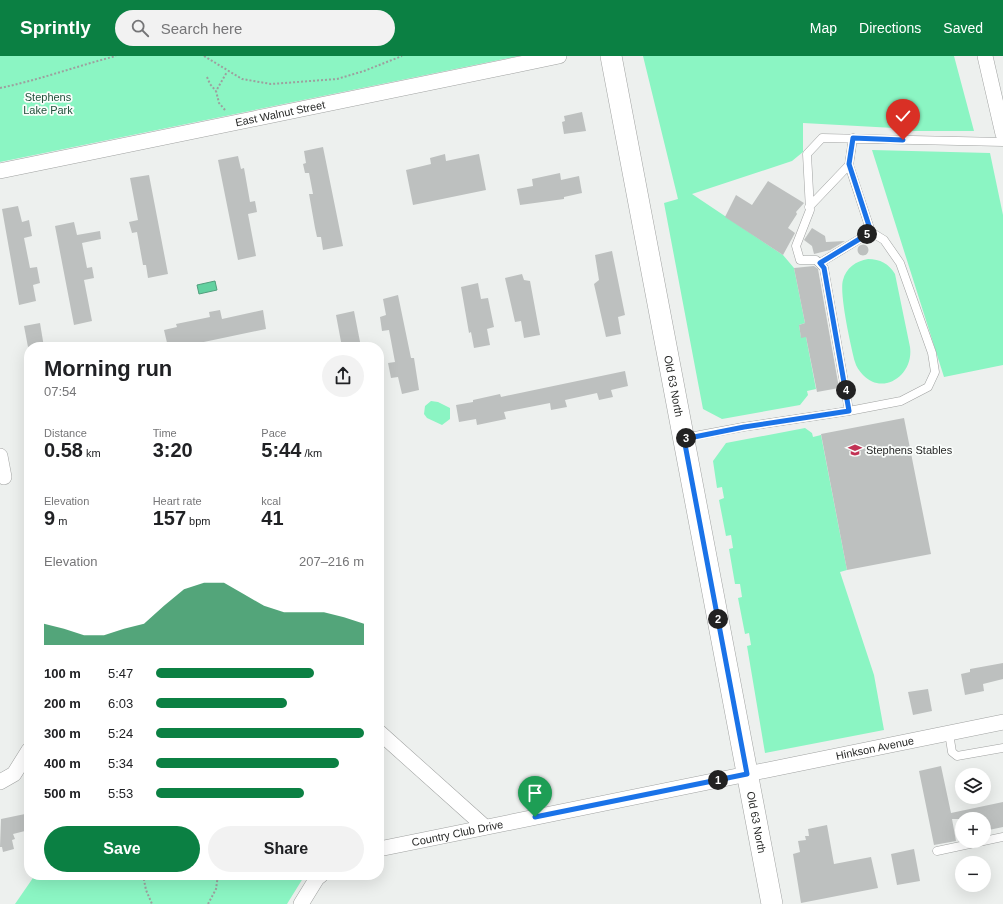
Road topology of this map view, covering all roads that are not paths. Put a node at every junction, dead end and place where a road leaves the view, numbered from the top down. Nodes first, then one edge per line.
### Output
1 (559, 56) edge
2 (611, 56) edge
3 (985, 56) edge
4 (1003, 134) edge
5 (853, 138) junction
6 (1003, 142) edge
7 (849, 164) junction
8 (0, 171) edge
9 (809, 207) junction
10 (871, 232) junction
11 (820, 263) junction
12 (849, 411) junction
13 (684, 439) junction
14 (0, 456) edge
15 (4, 476) dead end
16 (1003, 722) edge
17 (949, 733) junction
18 (384, 736) edge
19 (1003, 748) edge
20 (24, 758) edge
21 (747, 774) junction
22 (0, 782) edge
23 (485, 827) junction
24 (1003, 837) edge
25 (384, 848) edge
26 (937, 851) dead end
27 (316, 880) edge
28 (300, 904) edge
29 (772, 904) edge

1 - 8 street, East Walnut Street
2 - 13 main road, Old 63 North
3 - 4 street
5 - 6 lane
5 - 7 lane
5 - 9 lane
7 - 9 lane
7 - 10 lane
9 - 11 lane
10 - 11 lane
10 - 12 lane
11 - 12 lane
12 - 13 lane
13 - 21 main road, Old 63 North
14 - 15 street
16 - 17 street, Hinkson Avenue
17 - 19 lane
17 - 21 street, Hinkson Avenue
18 - 23 street
20 - 22 street
21 - 23 street, Country Club Drive
21 - 29 main road, Old 63 North
23 - 25 street, Country Club Drive
24 - 26 lane
27 - 28 street

